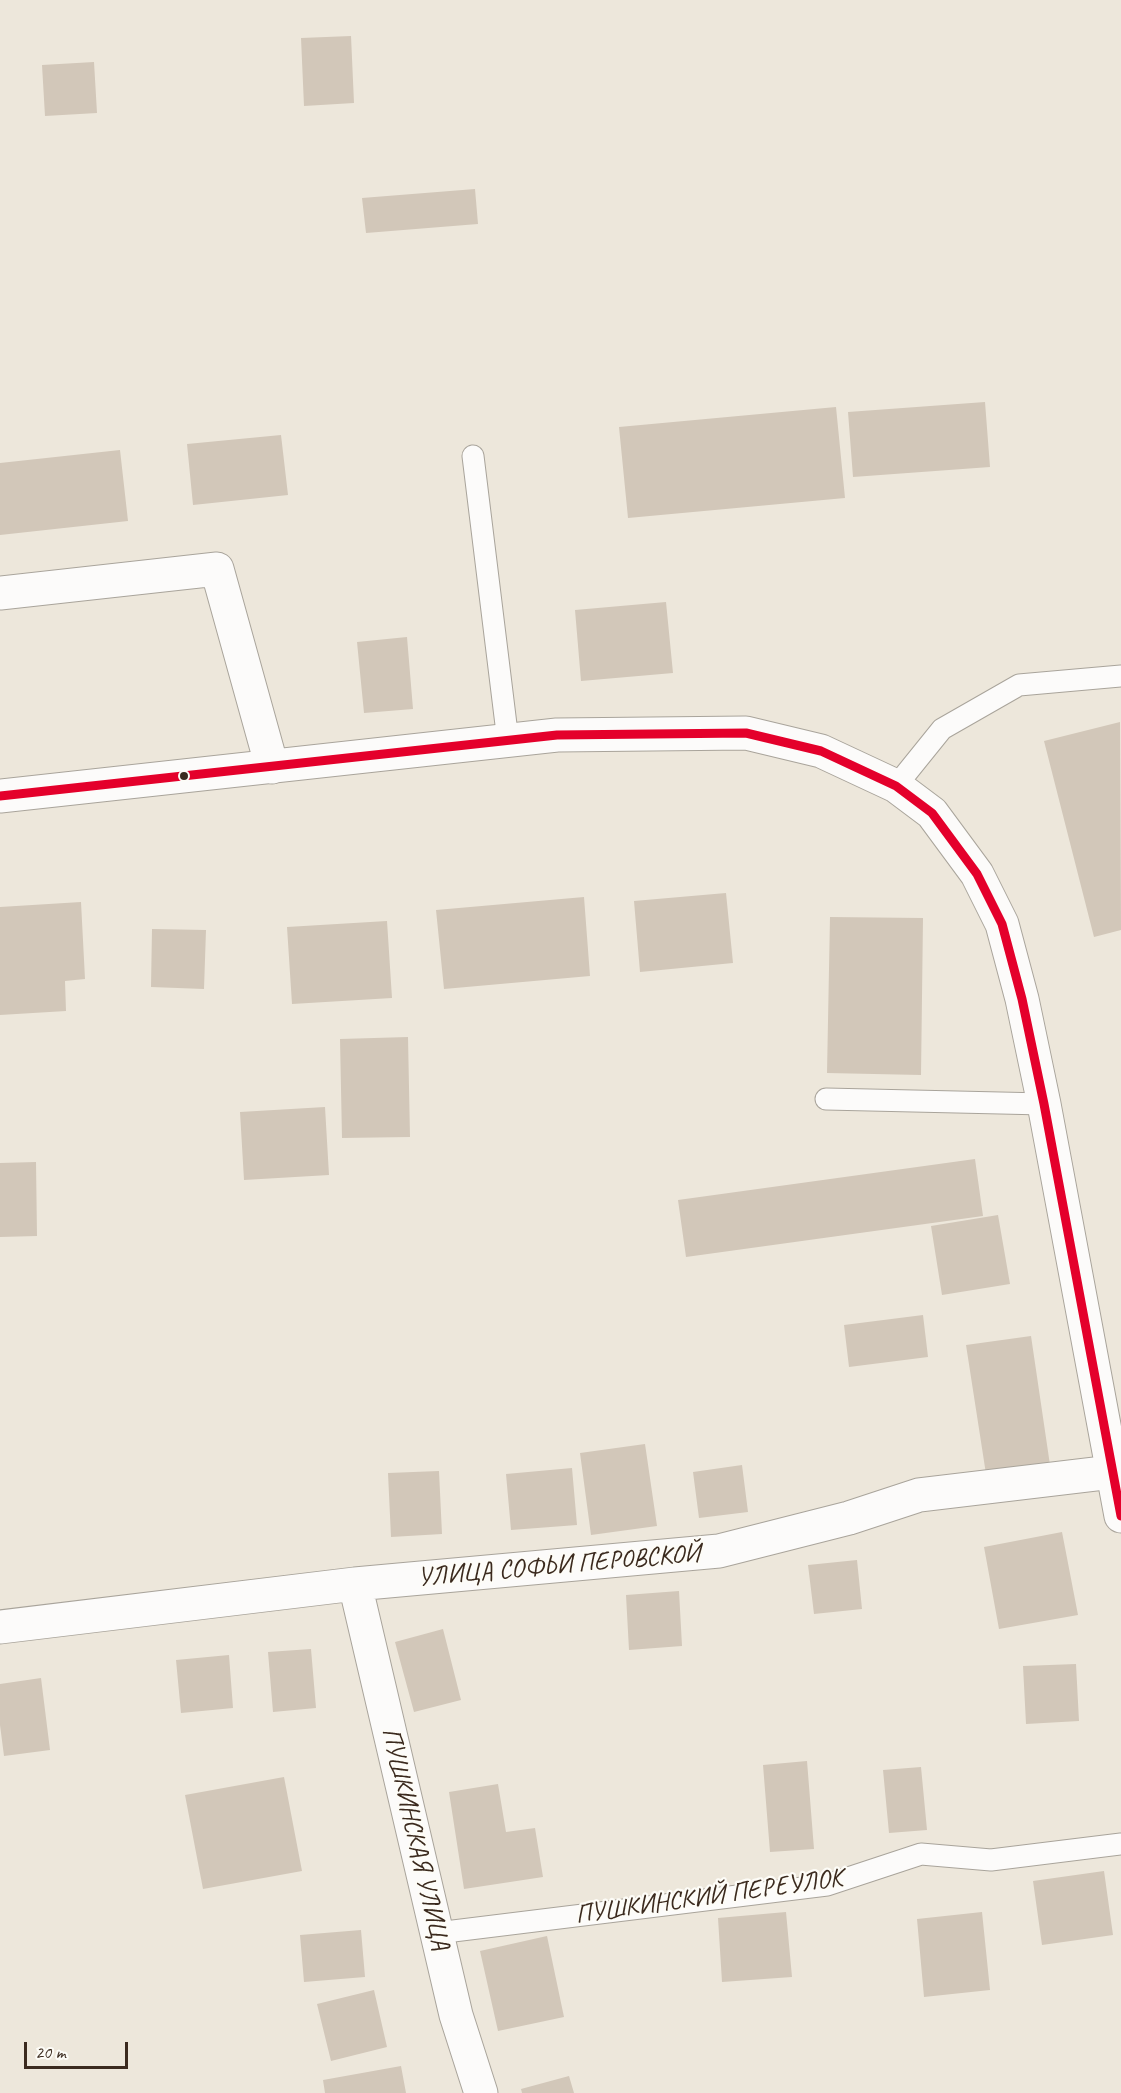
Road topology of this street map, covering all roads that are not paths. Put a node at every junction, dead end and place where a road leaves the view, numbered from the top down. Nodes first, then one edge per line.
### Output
1 (473, 456) dead end
2 (0, 592) edge
3 (1121, 676) edge
4 (508, 741) junction
5 (272, 767) junction
6 (896, 786) junction
7 (0, 796) edge
8 (826, 1099) dead end
9 (1044, 1104) junction
10 (1112, 1472) junction
11 (1121, 1516) edge
12 (355, 1584) junction
13 (0, 1627) edge
14 (1121, 1844) edge
15 (437, 1934) junction
16 (481, 2093) edge

1 - 4 lane
2 - 5 street
3 - 6 lane
4 - 5 street
4 - 6 street
5 - 7 street
6 - 9 street
8 - 9 lane
9 - 10 street
10 - 11 street
10 - 12 street, УЛИЦА СОФЬИ ПЕРОВСКОЙ
12 - 13 street, УЛИЦА СОФЬИ ПЕРОВСКОЙ
12 - 15 street, ПУШКИНСКАЯ УЛИЦА
14 - 15 lane, ПУШКИНСКИЙ ПЕРЕУЛОК
15 - 16 street, ПУШКИНСКАЯ УЛИЦА

